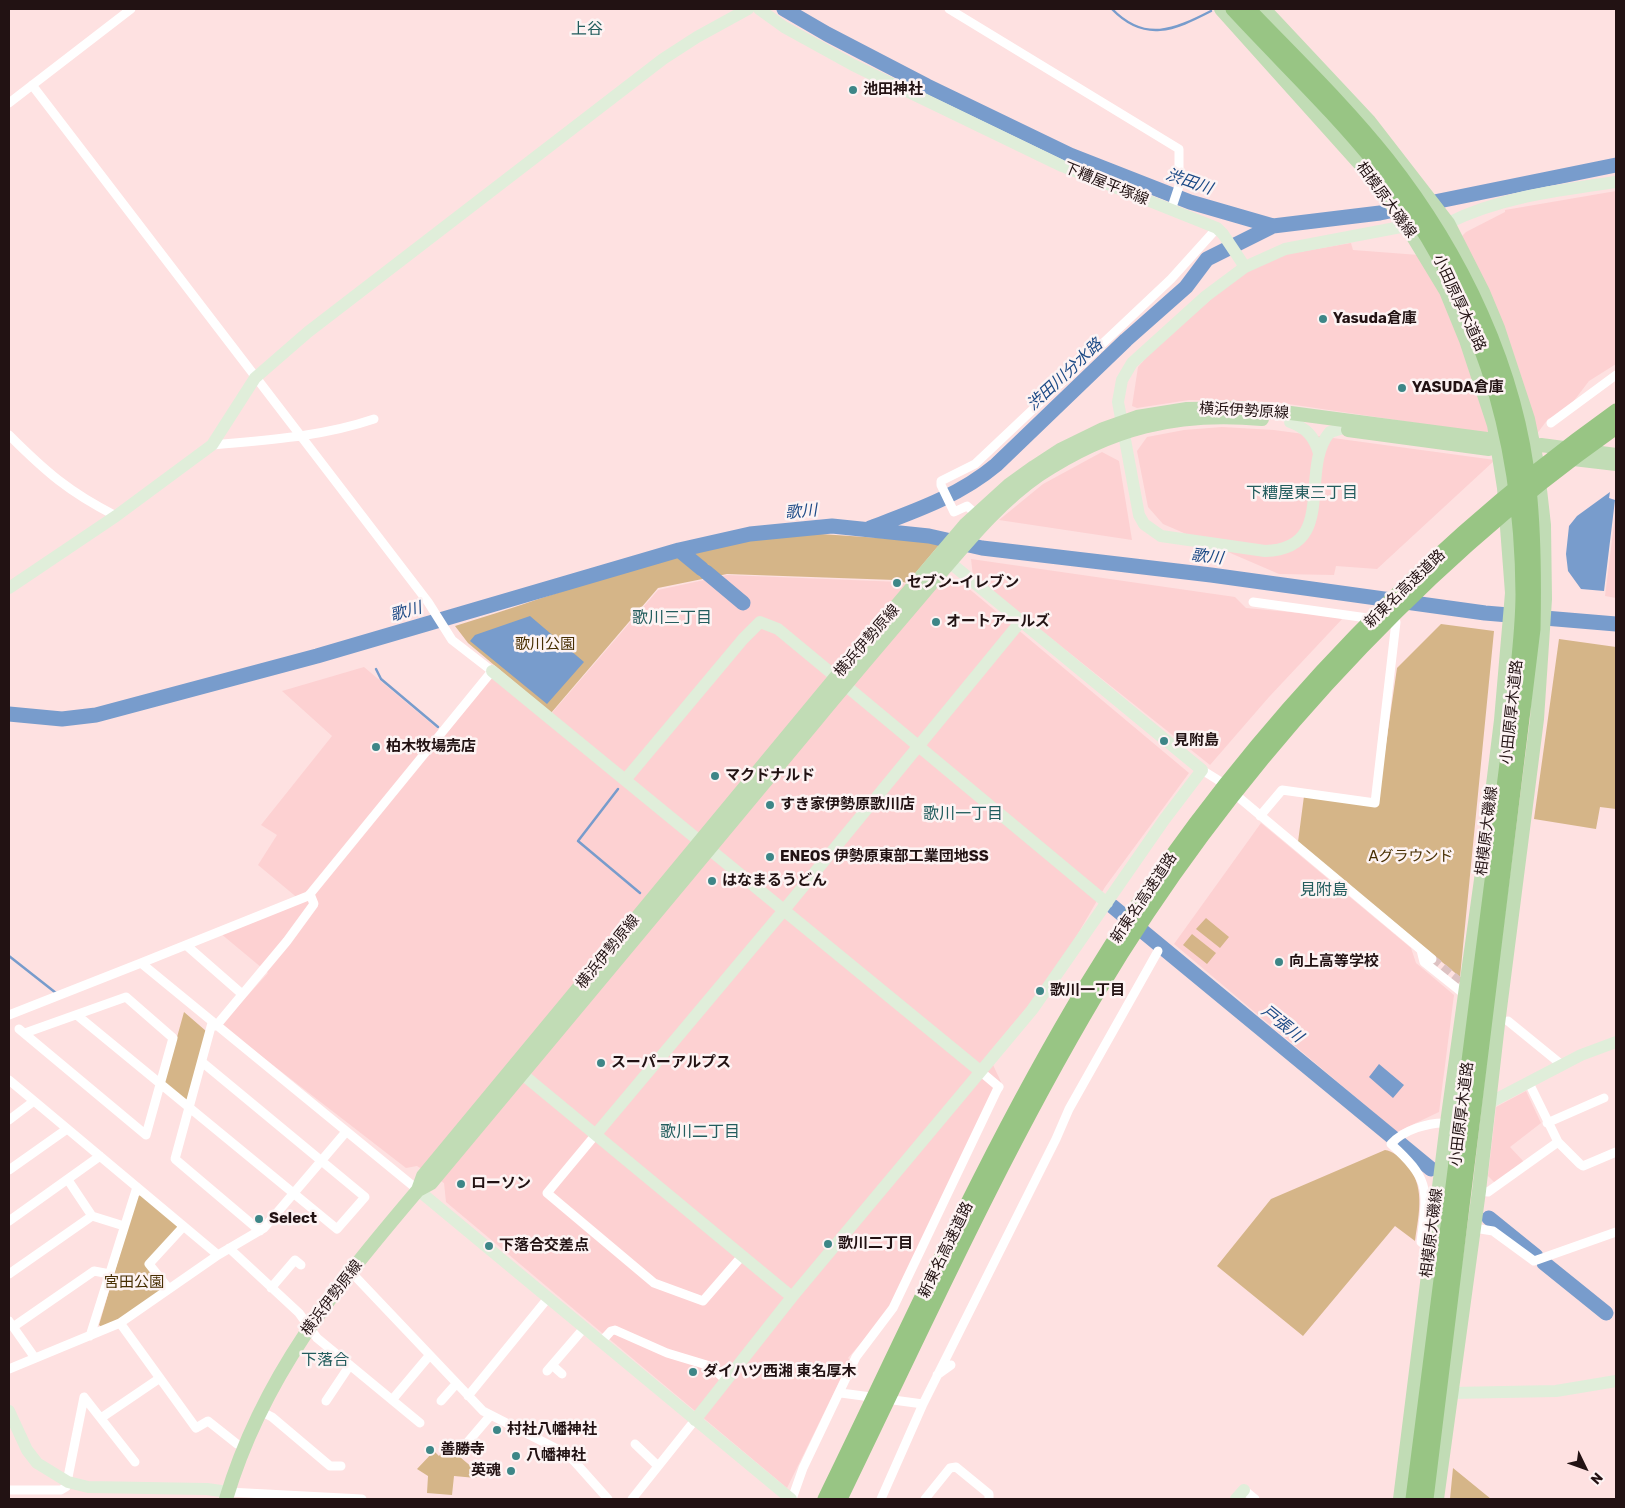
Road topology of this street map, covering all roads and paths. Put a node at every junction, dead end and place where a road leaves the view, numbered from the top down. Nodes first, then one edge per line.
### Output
1 (131, 9) edge
2 (748, 9) edge
3 (759, 9) edge
4 (949, 9) edge
5 (1221, 9) edge
6 (1232, 9) edge
7 (1248, 9) edge
8 (1264, 9) edge
9 (32, 85) junction
10 (9, 103) edge
11 (1616, 178) edge
12 (1610, 183) edge
13 (1406, 195) junction
14 (1171, 210) junction
15 (1423, 218) junction
16 (1220, 231) junction
17 (1244, 265) junction
18 (1616, 374) edge
19 (255, 378) junction
20 (1616, 411) edge
21 (374, 419) dead end
22 (1290, 422) junction
23 (1551, 424) dead end
24 (1123, 427) junction
25 (1616, 427) edge
26 (1340, 429) junction
27 (9, 435) edge
28 (300, 437) junction
29 (212, 445) junction
30 (1319, 453) junction
31 (1616, 455) edge
32 (1616, 464) edge
33 (116, 516) junction
34 (979, 520) junction
35 (948, 555) junction
36 (9, 588) edge
37 (1528, 596) junction
38 (1253, 602) dead end
39 (1021, 621) junction
40 (1527, 628) junction
41 (492, 671) junction
42 (840, 681) junction
43 (919, 745) junction
44 (1202, 770) junction
45 (625, 780) junction
46 (1260, 816) junction
47 (704, 845) junction
48 (310, 894) junction
49 (1107, 903) junction
50 (784, 910) junction
51 (186, 945) junction
52 (1421, 950) junction
53 (1158, 951) dead end
54 (1432, 959) tunnel mouth
55 (141, 963) junction
56 (242, 994) junction
57 (1464, 994) junction
58 (9, 1015) edge
59 (78, 1016) junction
60 (1508, 1021) dead end
61 (214, 1024) junction
62 (1616, 1042) edge
63 (202, 1062) junction
64 (1562, 1065) junction
65 (980, 1071) junction
66 (521, 1073) junction
67 (9, 1080) edge
68 (1529, 1083) junction
69 (161, 1085) junction
70 (1604, 1098) dead end
71 (34, 1101) junction
72 (1489, 1102) junction
73 (190, 1108) junction
74 (9, 1120) edge
75 (1446, 1123) junction
76 (1547, 1123) junction
77 (67, 1129) junction
78 (345, 1133) junction
79 (596, 1134) junction
80 (1558, 1142) junction
81 (1609, 1152) edge
82 (100, 1156) junction
83 (322, 1159) junction
84 (9, 1170) edge
85 (68, 1180) junction
86 (137, 1187) junction
87 (418, 1190) junction
88 (1479, 1191) junction
89 (292, 1194) junction
90 (92, 1216) junction
91 (9, 1221) edge
92 (124, 1226) junction
93 (183, 1227) junction
94 (1474, 1228) junction
95 (260, 1231) junction
96 (1616, 1232) edge
97 (229, 1248) junction
98 (1430, 1249) junction
99 (218, 1255) junction
100 (742, 1256) junction
101 (295, 1260) dead end
102 (350, 1272) junction
103 (9, 1274) edge
104 (110, 1274) junction
105 (271, 1288) junction
106 (169, 1289) junction
107 (548, 1298) junction
108 (792, 1298) junction
109 (120, 1323) junction
110 (11, 1324) edge
111 (309, 1326) junction
112 (584, 1328) junction
113 (90, 1336) junction
114 (601, 1342) junction
115 (429, 1356) junction
116 (35, 1358) junction
117 (350, 1365) junction
118 (951, 1365) dead end
119 (9, 1369) edge
120 (562, 1374) dead end
121 (937, 1375) junction
122 (160, 1378) junction
123 (726, 1380) junction
124 (1616, 1381) edge
125 (456, 1384) junction
126 (841, 1393) junction
127 (1451, 1393) junction
128 (468, 1396) junction
129 (392, 1400) junction
130 (441, 1401) dead end
131 (326, 1402) dead end
132 (923, 1404) junction
133 (9, 1411) edge
134 (260, 1411) junction
135 (490, 1416) junction
136 (102, 1418) junction
137 (695, 1420) junction
138 (420, 1423) dead end
139 (467, 1443) dead end
140 (237, 1444) dead end
141 (635, 1444) dead end
142 (134, 1462) dead end
143 (340, 1466) dead end
144 (658, 1466) junction
145 (68, 1482) junction
146 (9, 1490) edge
147 (1240, 1494) edge
148 (227, 1496) edge
149 (362, 1499) edge
150 (608, 1499) edge
151 (632, 1499) edge
152 (791, 1499) edge
153 (825, 1499) edge
154 (840, 1499) edge
155 (881, 1499) edge
156 (924, 1499) edge
157 (989, 1499) edge
158 (1255, 1499) edge
159 (1400, 1499) edge
160 (1413, 1499) edge
161 (1426, 1499) edge
162 (1437, 1499) edge

1 - 9 street
2 - 19 street
3 - 14 street, 下糟屋平塚線
4 - 14 street
5 - 13 main road, 相模原大磯線
6 - 13 highway, 小田原厚木道路
7 - 13 highway, 小田原厚木道路
8 - 13 main road, 相模原大磯線
9 - 10 street
9 - 19 street
11 - 12 street
12 - 15 street
13 - 15 highway, 小田原厚木道路
13 - 15 main road, 相模原大磯線
14 - 16 street, 下糟屋平塚線
15 - 17 street
15 - 37 main road, 相模原大磯線
15 - 37 highway, 小田原厚木道路
15 - 37 main road, 相模原大磯線
16 - 17 street
16 - 34 street
17 - 24 street
18 - 23 street
19 - 28 street
19 - 29 street
20 - 153 highway, 新東名高速道路
21 - 28 street
22 - 24 main road, 横浜伊勢原線
22 - 26 main road, 横浜伊勢原線
22 - 30 street
24 - 26 main road, 横浜伊勢原線
24 - 30 street
24 - 34 main road, 横浜伊勢原線
25 - 154 highway, 新東名高速道路
26 - 30 street
27 - 33 street
28 - 29 street
28 - 41 street
29 - 33 street
31 - 32 main road
33 - 36 street
34 - 35 main road, 横浜伊勢原線
34 - 35 main road, 横浜伊勢原線
35 - 39 street
35 - 42 main road, 横浜伊勢原線
37 - 40 highway, 小田原厚木道路
37 - 40 main road, 相模原大磯線
38 - 46 street
39 - 43 street
39 - 44 street
40 - 57 main road, 相模原大磯線
40 - 72 main road, 相模原大磯線
40 - 160 highway, 小田原厚木道路
40 - 161 highway, 小田原厚木道路
41 - 45 street
41 - 48 street
42 - 43 street
42 - 45 street
42 - 47 main road, 横浜伊勢原線
43 - 49 street
43 - 50 street
44 - 46 street
44 - 49 street
45 - 47 street
46 - 52 street
47 - 50 street
47 - 66 main road, 横浜伊勢原線
47 - 87 main road, 横浜伊勢原線
48 - 51 street
48 - 56 street
49 - 65 street
50 - 65 street
50 - 79 street
51 - 55 street
51 - 56 street
52 - 54 street
52 - 57 street
53 - 121 street
55 - 58 street
55 - 61 street
56 - 61 street
57 - 75 main road, 相模原大磯線
59 - 69 street
59 - 69 street
59 - 69 street
60 - 64 street
61 - 63 street
61 - 78 street
62 - 64 street
63 - 73 street
63 - 83 street
64 - 68 street
65 - 108 street
65 - 126 street
66 - 79 street
66 - 87 main road, 横浜伊勢原線
67 - 71 street
68 - 72 street
68 - 76 street
69 - 73 street
70 - 76 street
71 - 74 street
71 - 77 street
72 - 88 main road, 相模原大磯線
73 - 89 street
73 - 95 street
75 - 98 main road, 相模原大磯線
75 - 98 street
76 - 80 street
77 - 82 street
77 - 84 street
78 - 83 street
78 - 87 street
79 - 100 street
79 - 100 street
80 - 81 street
80 - 88 street
82 - 85 street
82 - 86 street
83 - 89 street
83 - 89 street
85 - 90 street
85 - 91 street
86 - 92 street
86 - 93 street
87 - 102 main road, 横浜伊勢原線
87 - 107 street
88 - 94 main road, 相模原大磯線
89 - 95 street
90 - 92 street
90 - 103 street
92 - 104 street
93 - 99 street
93 - 106 street
94 - 96 street
94 - 127 main road, 相模原大磯線
95 - 97 street
97 - 99 street
97 - 105 street
98 - 159 main road, 相模原大磯線
99 - 106 street
100 - 108 street
101 - 105 street
102 - 111 main road, 横浜伊勢原線
102 - 115 street
104 - 110 street
104 - 113 street
105 - 111 street
106 - 109 street
107 - 112 street
107 - 128 street
108 - 123 street
109 - 113 street
109 - 122 street
110 - 116 street
111 - 117 street
111 - 134 main road, 横浜伊勢原線
112 - 114 street
112 - 120 street
113 - 116 street
114 - 123 street
114 - 137 street
115 - 125 street
115 - 129 street
116 - 119 street
117 - 129 street
117 - 131 street
118 - 121 street
121 - 132 street
122 - 136 street
122 - 140 street
123 - 137 street
124 - 127 street
125 - 128 street
125 - 130 street
126 - 132 street
126 - 152 street
127 - 162 main road, 相模原大磯線
128 - 135 street
129 - 138 street
132 - 155 street
133 - 145 street
134 - 143 street
134 - 148 main road, 横浜伊勢原線
135 - 139 street
135 - 150 street
136 - 142 street
136 - 145 street
137 - 144 street
137 - 152 street
141 - 144 street
144 - 151 street
145 - 146 street
145 - 148 street
147 - 158 street
148 - 149 street
156 - 157 street

